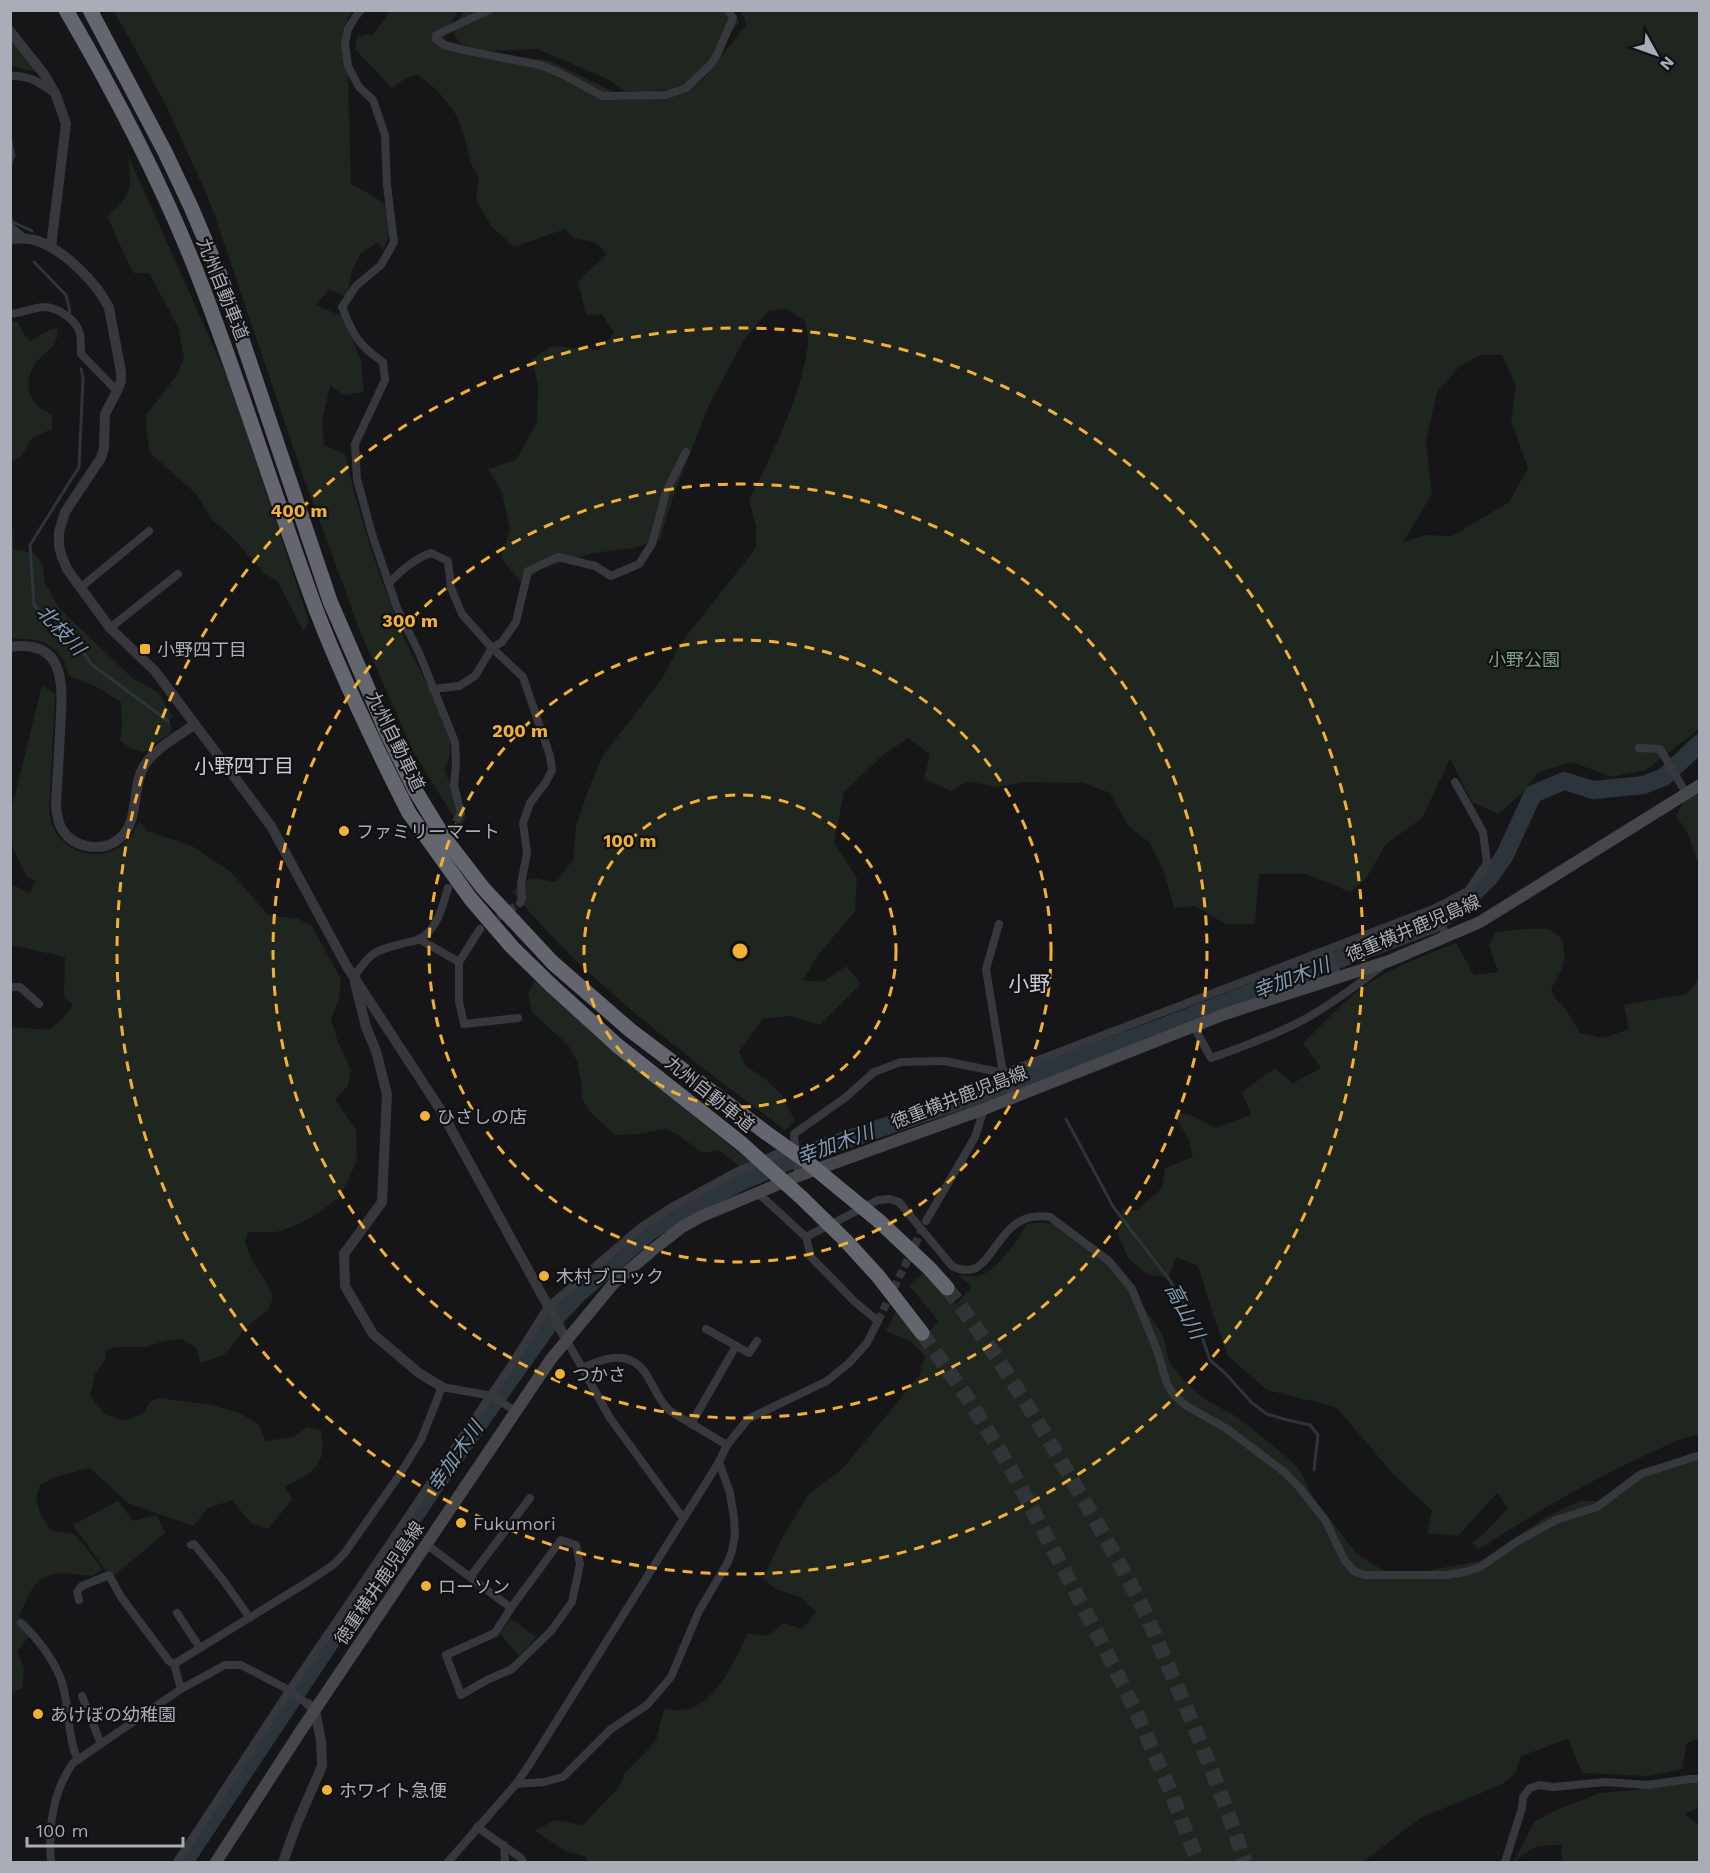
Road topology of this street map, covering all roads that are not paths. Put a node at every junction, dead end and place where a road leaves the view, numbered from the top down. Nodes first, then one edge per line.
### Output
1 (66, 10) edge
2 (90, 10) edge
3 (361, 10) edge
4 (489, 10) edge
5 (728, 10) edge
6 (10, 31) edge
7 (10, 76) edge
8 (57, 95) junction
9 (10, 226) edge
10 (24, 238) junction
11 (10, 239) edge
12 (51, 247) junction
13 (10, 314) edge
14 (117, 391) junction
15 (686, 452) dead end
16 (149, 531) dead end
17 (178, 574) dead end
18 (389, 583) junction
19 (80, 588) junction
20 (110, 628) junction
21 (10, 647) edge
22 (492, 648) junction
23 (434, 690) junction
24 (194, 725) junction
25 (1639, 748) dead end
26 (1455, 782) dead end
27 (1700, 785) edge
28 (1686, 793) junction
29 (461, 813) tunnel mouth
30 (448, 888) dead end
31 (520, 903) dead end
32 (1433, 909) junction
33 (999, 924) dead end
34 (480, 929) tunnel mouth
35 (1447, 936) junction
36 (419, 939) junction
37 (1328, 950) junction
38 (1389, 961) junction
39 (459, 962) junction
40 (354, 977) junction
41 (1339, 979) junction
42 (10, 987) edge
43 (39, 1004) dead end
44 (518, 1018) dead end
45 (1194, 1027) junction
46 (1004, 1075) junction
47 (1012, 1098) junction
48 (984, 1109) junction
49 (795, 1150) junction
50 (797, 1174) junction
51 (758, 1193) junction
52 (926, 1221) tunnel mouth
53 (806, 1237) junction
54 (947, 1288) tunnel mouth
55 (550, 1310) junction
56 (706, 1329) dead end
57 (922, 1333) tunnel mouth
58 (564, 1335) junction
59 (757, 1341) dead end
60 (736, 1346) junction
61 (582, 1368) junction
62 (442, 1387) junction
63 (492, 1396) junction
64 (512, 1409) junction
65 (691, 1424) junction
66 (728, 1445) junction
67 (1700, 1455) edge
68 (719, 1462) junction
69 (530, 1498) dead end
70 (683, 1518) junction
71 (426, 1544) junction
72 (190, 1545) dead end
73 (471, 1576) junction
74 (79, 1600) dead end
75 (511, 1608) junction
76 (177, 1613) dead end
77 (250, 1618) junction
78 (21, 1623) dead end
79 (200, 1648) junction
80 (174, 1664) junction
81 (181, 1689) junction
82 (290, 1692) junction
83 (82, 1696) dead end
84 (312, 1707) junction
85 (101, 1744) junction
86 (78, 1760) junction
87 (1700, 1779) edge
88 (516, 1784) junction
89 (477, 1827) junction
90 (504, 1845) junction
91 (51, 1863) edge
92 (177, 1863) edge
93 (216, 1863) edge
94 (283, 1863) edge
95 (448, 1863) edge
96 (505, 1863) edge
97 (523, 1863) edge
98 (1505, 1863) edge

1 - 57 highway, 九州自動車道, bridge
2 - 54 highway, 九州自動車道, bridge
3 - 18 street
4 - 5 street
6 - 8 street
7 - 8 street
8 - 12 street
9 - 10 street
10 - 11 street
10 - 12 street
12 - 14 street
13 - 14 street
14 - 19 street
15 - 22 street
16 - 19 street
17 - 20 street
18 - 22 street
18 - 23 street
19 - 20 street
20 - 24 street
21 - 24 street
22 - 23 street
22 - 31 street
23 - 29 street
24 - 40 street
25 - 28 street
26 - 32 street
27 - 28 main road, 徳重横井鹿児島線
28 - 35 main road, 徳重横井鹿児島線
30 - 36 street
32 - 35 street
32 - 37 street
33 - 46 street
34 - 39 street
35 - 38 main road, 徳重横井鹿児島線
36 - 39 street
36 - 40 street
37 - 41 street
37 - 46 street
38 - 41 main road, 徳重横井鹿児島線
38 - 45 street
39 - 44 street
40 - 55 street
40 - 62 street
41 - 45 main road, 徳重横井鹿児島線
42 - 43 street
45 - 47 main road, 徳重横井鹿児島線
46 - 47 street
46 - 49 street
47 - 48 main road, 徳重横井鹿児島線
48 - 50 main road, 徳重横井鹿児島線
48 - 52 street
49 - 50 street
49 - 55 street
50 - 51 main road, 徳重横井鹿児島線
51 - 53 street
51 - 58 main road, 徳重横井鹿児島線
53 - 66 street
53 - 67 street
55 - 58 street
55 - 63 street
56 - 60 street
58 - 61 street
58 - 64 main road, 徳重横井鹿児島線
59 - 60 street
60 - 65 street
61 - 65 street
61 - 70 street
62 - 63 street
62 - 77 street
63 - 64 street
63 - 82 street
64 - 71 main road, 徳重横井鹿児島線
65 - 66 street
66 - 68 street
68 - 70 street
68 - 88 street
69 - 73 street
70 - 88 street
71 - 73 street
71 - 84 main road, 徳重横井鹿児島線
72 - 77 street
73 - 75 street
74 - 80 street
75 - 75 street
76 - 79 street
77 - 79 street
78 - 86 street
79 - 80 street
80 - 81 street
81 - 82 street
81 - 85 street
82 - 84 street
82 - 92 street
83 - 85 street
84 - 93 main road, 徳重横井鹿児島線
84 - 94 street
85 - 86 street
86 - 91 street
87 - 98 street
88 - 89 street
89 - 90 street
89 - 95 street
90 - 96 street
90 - 97 street

